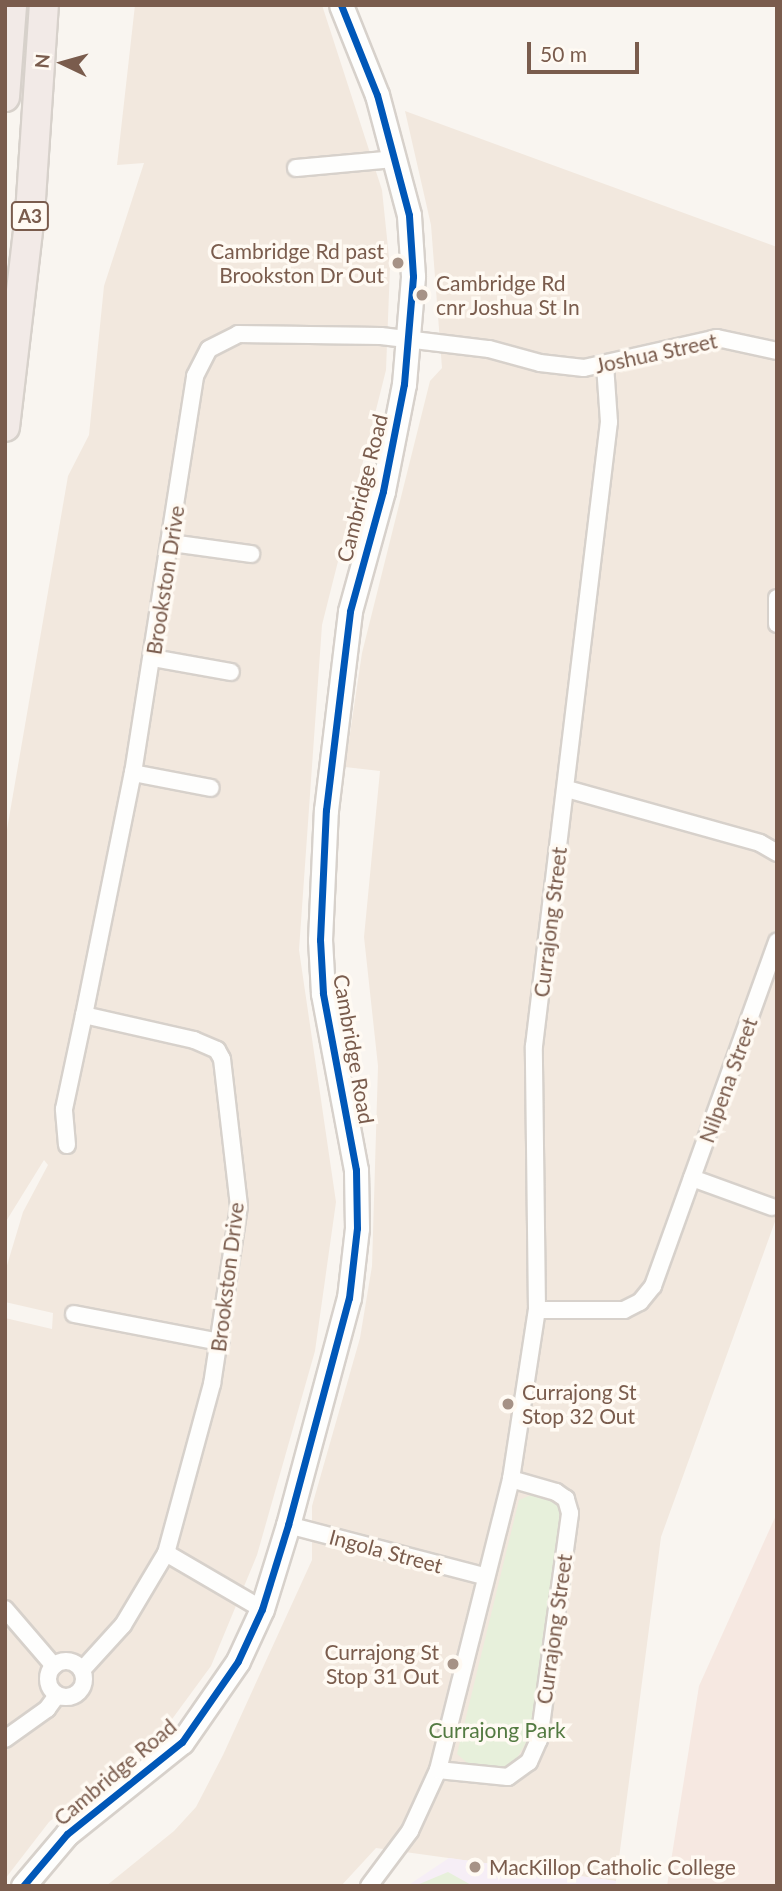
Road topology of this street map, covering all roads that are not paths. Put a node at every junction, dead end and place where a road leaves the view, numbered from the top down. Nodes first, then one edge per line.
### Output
1 (12, 5) edge
2 (44, 5) edge
3 (341, 5) edge
4 (5, 97) edge
5 (394, 159) junction
6 (296, 167) dead end
7 (411, 341) junction
8 (777, 351) edge
9 (605, 365) junction
10 (5, 426) edge
11 (171, 543) junction
12 (251, 554) dead end
13 (777, 598) edge
14 (777, 624) edge
15 (153, 658) junction
16 (231, 671) dead end
17 (134, 773) junction
18 (211, 788) dead end
19 (567, 789) junction
20 (777, 853) edge
21 (777, 942) edge
22 (84, 1015) junction
23 (67, 1145) dead end
24 (692, 1178) junction
25 (772, 1207) dead end
26 (537, 1310) junction
27 (74, 1314) dead end
28 (220, 1342) junction
29 (511, 1479) junction
30 (288, 1525) junction
31 (166, 1553) junction
32 (484, 1577) junction
33 (5, 1609) edge
34 (262, 1609) junction
35 (54, 1666) junction
36 (82, 1670) junction
37 (57, 1695) junction
38 (5, 1739) edge
39 (438, 1770) junction
40 (23, 1886) edge
41 (369, 1886) edge

1 - 4 highway
2 - 10 highway, A3
3 - 5 main road, Cambridge Road
5 - 6 street
5 - 7 main road, Cambridge Road
7 - 9 street, Joshua Street
7 - 11 street, Brookston Drive
7 - 30 main road, Cambridge Road
8 - 9 street, Joshua Street
9 - 19 street, Currajong Street
11 - 12 street
11 - 15 street, Brookston Drive
13 - 14 street
15 - 16 street
15 - 17 street, Brookston Drive
17 - 18 street
17 - 22 street, Brookston Drive
19 - 20 street
19 - 26 street, Currajong Street
21 - 24 street, Nilpena Street
22 - 23 street, Brookston Drive
22 - 28 street, Brookston Drive
24 - 25 street
24 - 26 street, Nilpena Street
26 - 29 street, Currajong Street
27 - 28 street
28 - 31 street, Brookston Drive
29 - 32 street, Currajong Street
29 - 39 street, Currajong Street
30 - 32 street, Ingola Street
30 - 34 main road, Cambridge Road
31 - 34 street
31 - 36 street, Brookston Drive
32 - 39 street, Currajong Street
33 - 35 street
34 - 40 main road, Cambridge Road
35 - 36 street
35 - 37 street
36 - 37 street
37 - 38 street
39 - 41 street, Currajong Street

